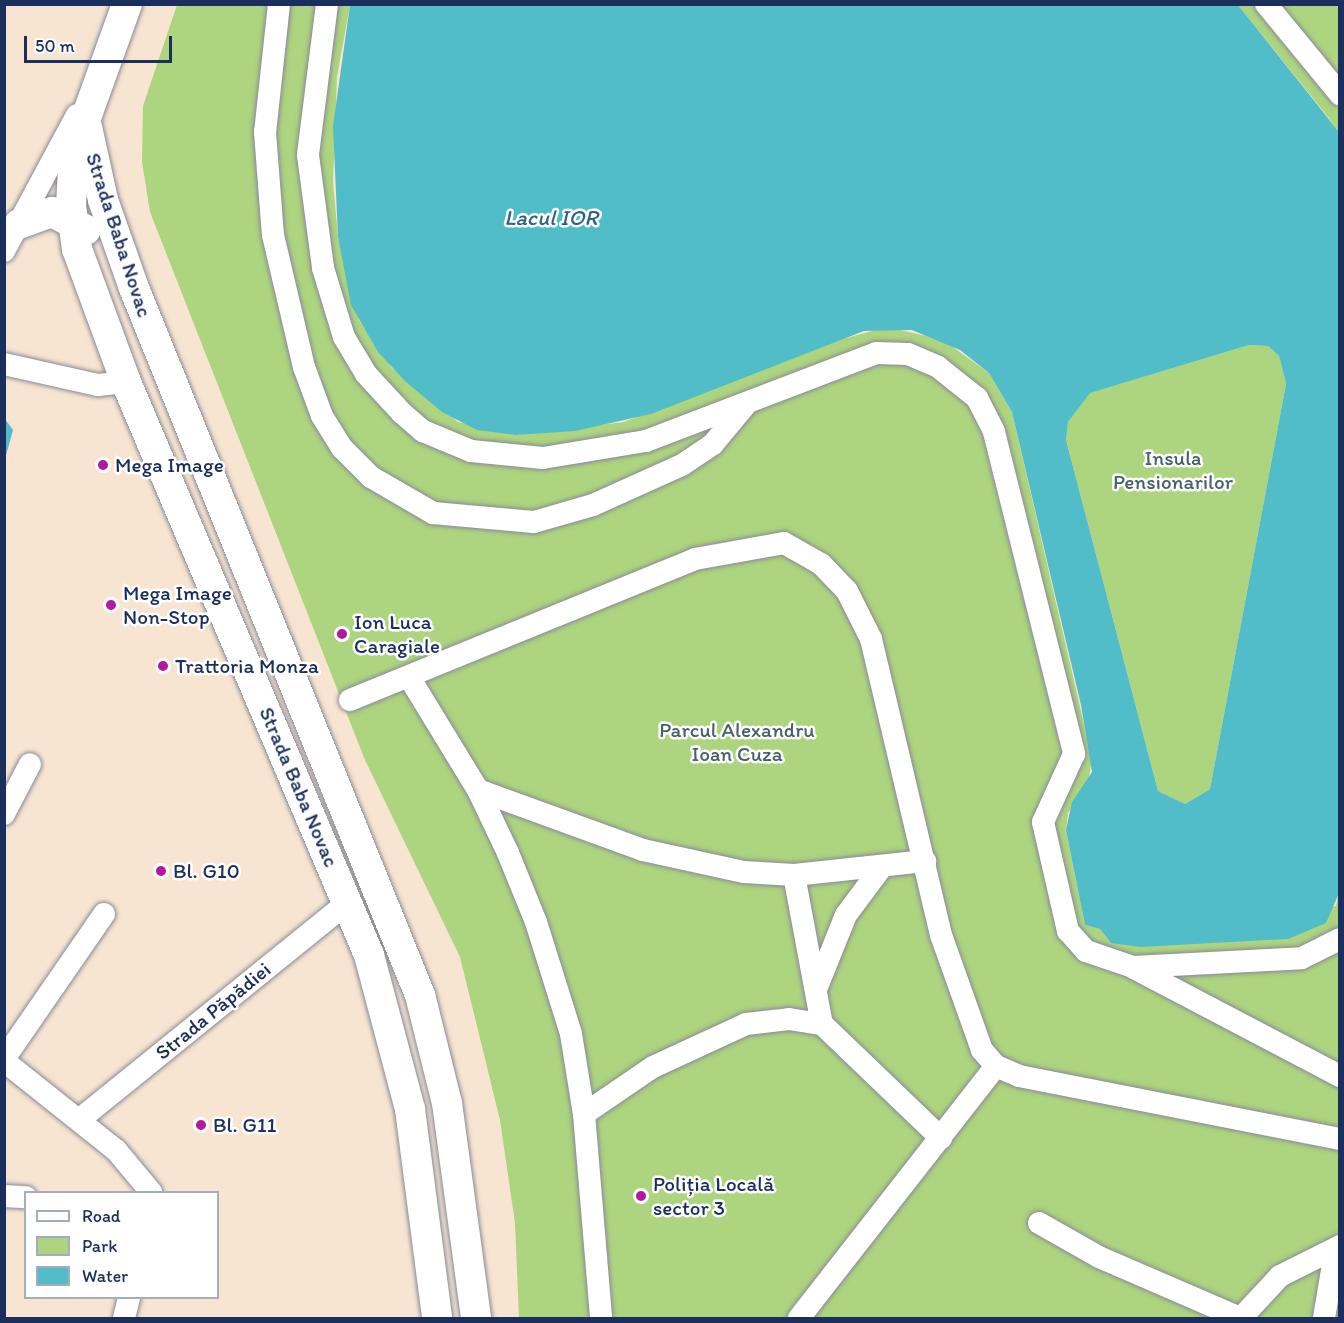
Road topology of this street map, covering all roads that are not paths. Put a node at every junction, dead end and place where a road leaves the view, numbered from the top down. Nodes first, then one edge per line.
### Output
1 (127, 4) edge
2 (279, 4) edge
3 (327, 4) edge
4 (1266, 4) edge
5 (1340, 94) edge
6 (89, 102) junction
7 (72, 219) junction
8 (19, 224) junction
9 (4, 251) edge
10 (144, 314) junction
11 (4, 364) edge
12 (126, 382) junction
13 (750, 399) junction
14 (410, 677) junction
15 (350, 700) dead end
16 (30, 764) dead end
17 (478, 790) junction
18 (4, 814) edge
19 (925, 861) junction
20 (881, 868) junction
21 (794, 875) junction
22 (348, 902) junction
23 (104, 914) dead end
24 (1340, 939) edge
25 (1133, 967) junction
26 (817, 987) junction
27 (822, 1024) junction
28 (4, 1060) edge
29 (996, 1066) junction
30 (1340, 1076) edge
31 (584, 1114) junction
32 (79, 1120) junction
33 (941, 1138) junction
34 (1340, 1139) edge
35 (151, 1191) edge
36 (4, 1196) edge
37 (24, 1197) edge
38 (1040, 1223) dead end
39 (1337, 1249) edge
40 (129, 1299) edge
41 (124, 1318) edge
42 (437, 1318) edge
43 (476, 1318) edge
44 (601, 1318) edge
45 (799, 1318) edge
46 (1240, 1318) edge
47 (1324, 1318) edge

1 - 6 main road
2 - 13 street
3 - 13 street
4 - 5 street
6 - 7 main road, Strada Baba Novac
6 - 8 street
6 - 10 main road, Strada Baba Novac
7 - 8 main road
7 - 10 main road
7 - 12 main road, Strada Baba Novac
8 - 9 street
10 - 43 main road, Strada Baba Novac
11 - 12 street
12 - 22 main road, Strada Baba Novac
13 - 25 street
14 - 15 street
14 - 17 street
14 - 19 street
16 - 18 street
17 - 21 street
17 - 31 street
19 - 20 street
19 - 29 street
20 - 21 street
20 - 26 street
21 - 26 street
22 - 32 street, Strada Păpădiei
22 - 42 main road, Strada Baba Novac
23 - 28 street
24 - 25 street
25 - 30 street
26 - 27 street
27 - 31 street
27 - 33 street
28 - 32 street
29 - 33 street
29 - 34 street
31 - 44 street
32 - 35 street
33 - 45 street
36 - 37 street
38 - 46 street
39 - 46 street
39 - 47 street
40 - 41 street

